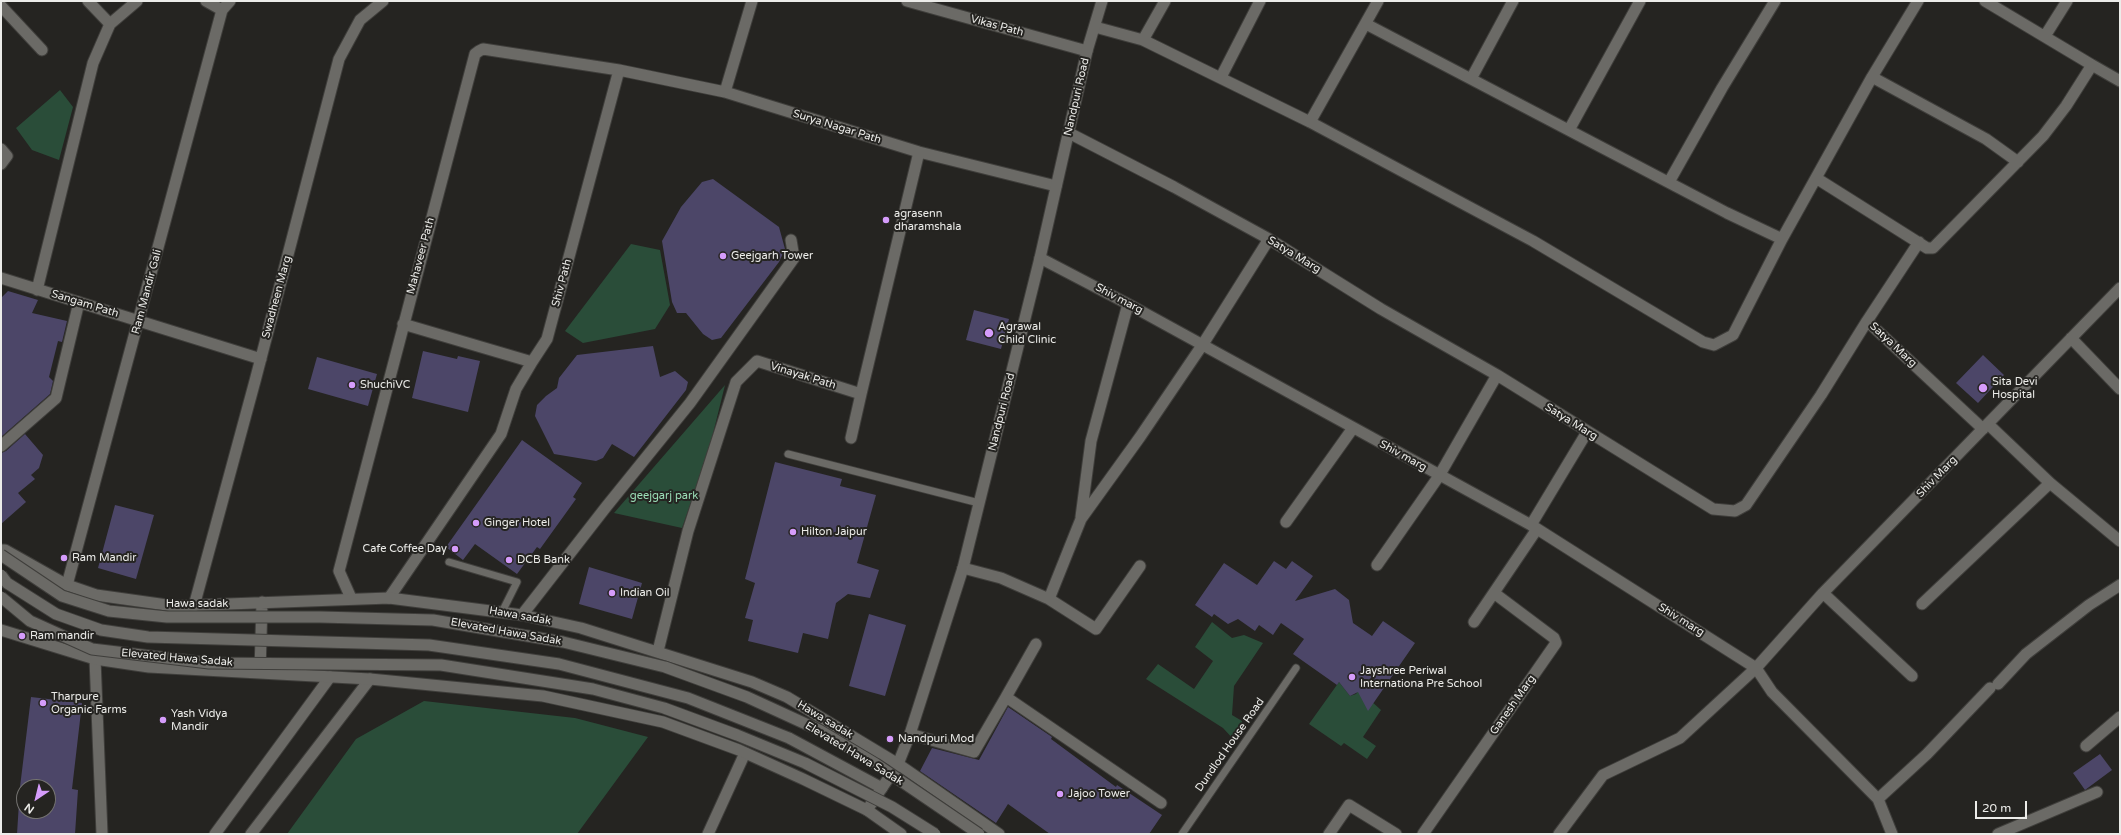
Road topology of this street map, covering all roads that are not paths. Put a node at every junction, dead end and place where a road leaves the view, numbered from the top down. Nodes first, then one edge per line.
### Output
1 (88, 1) edge
2 (137, 1) edge
3 (206, 1) edge
4 (230, 1) edge
5 (383, 1) edge
6 (752, 1) edge
7 (907, 1) edge
8 (1102, 1) edge
9 (1165, 1) edge
10 (1260, 1) edge
11 (1378, 1) edge
12 (1513, 1) edge
13 (1640, 1) edge
14 (1775, 1) edge
15 (1918, 1) edge
16 (1985, 1) edge
17 (2067, 1) edge
18 (1, 6) edge
19 (222, 10) junction
20 (110, 24) junction
21 (1366, 24) junction
22 (1095, 27) junction
23 (2045, 36) junction
24 (1143, 40) junction
25 (42, 50) dead end
26 (1087, 51) junction
27 (2092, 65) junction
28 (619, 70) junction
29 (1872, 77) junction
30 (1221, 78) junction
31 (1471, 79) junction
32 (2120, 81) edge
33 (725, 92) junction
34 (1310, 122) junction
35 (1569, 130) junction
36 (1069, 133) junction
37 (1, 149) edge
38 (919, 152) junction
39 (2018, 162) junction
40 (1, 164) edge
41 (1816, 178) junction
42 (1669, 182) junction
43 (1056, 186) junction
44 (1269, 239) junction
45 (1782, 239) junction
46 (791, 240) dead end
47 (1918, 242) junction
48 (1040, 258) junction
49 (1, 278) edge
50 (2120, 288) edge
51 (37, 290) junction
52 (80, 302) junction
53 (1128, 304) junction
54 (1867, 321) junction
55 (139, 322) junction
56 (403, 324) junction
57 (2071, 338) junction
58 (1203, 344) junction
59 (261, 359) junction
60 (532, 362) junction
61 (1497, 375) junction
62 (2120, 389) edge
63 (862, 394) junction
64 (1986, 427) junction
65 (1353, 428) junction
66 (1587, 432) junction
67 (851, 438) dead end
68 (1, 446) edge
69 (788, 454) dead end
70 (1439, 476) junction
71 (2050, 483) junction
72 (979, 503) junction
73 (1081, 519) junction
74 (1286, 522) dead end
75 (1534, 527) junction
76 (2120, 541) edge
77 (2, 550) edge
78 (450, 562) dead end
79 (1377, 565) dead end
80 (1140, 566) dead end
81 (963, 568) junction
82 (1, 575) edge
83 (67, 585) junction
84 (2120, 585) edge
85 (1494, 593) junction
86 (1823, 594) junction
87 (1, 597) edge
88 (350, 598) junction
89 (389, 598) junction
90 (1049, 599) junction
91 (262, 602) junction
92 (1922, 604) dead end
93 (194, 606) junction
94 (502, 612) junction
95 (522, 615) junction
96 (1474, 622) dead end
97 (1, 630) edge
98 (1036, 644) dead end
99 (658, 651) junction
100 (95, 659) junction
101 (1296, 668) dead end
102 (1756, 668) junction
103 (260, 673) junction
104 (1912, 676) dead end
105 (330, 677) junction
106 (370, 679) junction
107 (1006, 697) junction
108 (2120, 717) edge
109 (910, 734) junction
110 (2086, 746) dead end
111 (745, 753) junction
112 (898, 764) junction
113 (882, 788) junction
114 (2097, 792) dead end
115 (1878, 799) junction
116 (1161, 803) dead end
117 (867, 810) junction
118 (897, 833) edge
119 (102, 834) edge
120 (215, 834) edge
121 (251, 834) edge
122 (708, 834) edge
123 (935, 834) edge
124 (979, 834) edge
125 (998, 834) edge
126 (1182, 834) edge
127 (1329, 834) edge
128 (1396, 834) edge
129 (1423, 834) edge
130 (1559, 834) edge
131 (1892, 834) edge
132 (1998, 834) edge

1 - 20 street
2 - 20 street
3 - 19 street
4 - 19 street, Ram Mandir Gali
5 - 59 street, Swadheen Marg
6 - 33 street
7 - 26 street, Vikas Path
8 - 22 street, Nandpuri Road
9 - 24 street
10 - 30 street
11 - 21 street
12 - 31 street
13 - 35 street
14 - 42 street
15 - 29 street
16 - 23 street
17 - 23 street
18 - 25 street
19 - 55 street, Ram Mandir Gali
20 - 51 street
21 - 31 street
21 - 34 street
22 - 24 street
22 - 26 street, Nandpuri Road
23 - 27 street
24 - 30 street
26 - 36 street, Nandpuri Road
27 - 32 street
27 - 39 street
28 - 33 street, Surya Nagar Path
28 - 56 street, Mahaveer Path
28 - 60 street, Shiv Path
29 - 39 street
29 - 41 street
30 - 34 street
31 - 35 street
33 - 38 street, Surya Nagar Path
34 - 45 street
35 - 42 street
36 - 43 street, Nandpuri Road
36 - 44 street, Satya Marg
37 - 40 street
38 - 43 street, Surya Nagar Path
38 - 63 street
39 - 47 street
41 - 45 street
41 - 47 street
42 - 45 street
43 - 48 street, Nandpuri Road
44 - 58 street
44 - 61 street, Satya Marg
46 - 95 street
47 - 54 street
48 - 53 street, Shiv marg
48 - 72 street, Nandpuri Road
49 - 51 street, Sangam Path
50 - 57 street, Shiv Marg
51 - 52 street, Sangam Path
52 - 55 street, Sangam Path
52 - 68 street
53 - 58 street, Shiv marg
53 - 73 street
54 - 64 street, Satya Marg
54 - 66 street, Satya Marg
55 - 59 street, Sangam Path
55 - 83 street, Ram Mandir Gali
56 - 60 street
56 - 88 street, Mahaveer Path
57 - 62 street
57 - 64 street, Shiv Marg
58 - 65 street, Shiv marg
58 - 73 street
59 - 93 street, Swadheen Marg
60 - 89 street, Shiv Path
61 - 66 street, Satya Marg
61 - 70 street
63 - 67 street
63 - 99 street, Vinayak Path
64 - 71 street, Satya Marg
64 - 86 street, Shiv Marg
65 - 70 street, Shiv marg
65 - 74 street
66 - 75 street
69 - 72 lane
70 - 75 street, Shiv marg
70 - 79 street
71 - 76 street, Satya Marg
71 - 92 street
72 - 81 street, Nandpuri Road
73 - 90 street
75 - 85 street
75 - 102 street, Shiv marg
77 - 83 street, Hawa sadak
77 - 124 street, Elevated Hawa Sadak, bridge
78 - 94 lane
80 - 90 street
81 - 90 street
81 - 109 street, Nandpuri Road
82 - 113 street, bridge
83 - 93 street, Hawa sadak
84 - 115 street
85 - 96 street
85 - 129 street, Ganesh Marg
86 - 102 street, Shiv Marg
86 - 104 street
87 - 123 street, Elevated Hawa Sadak, bridge
88 - 89 street, Hawa sadak
88 - 91 street, Hawa sadak
89 - 94 street, Hawa sadak
91 - 93 street, Hawa sadak
91 - 103 street
94 - 95 street, Hawa sadak
95 - 99 street, Hawa sadak
97 - 100 street
98 - 107 street
99 - 112 street, Hawa sadak
100 - 103 street
100 - 119 street
101 - 126 lane, Dundlod House Road
102 - 115 street
102 - 130 street, Shiv Marg
103 - 105 street
105 - 106 street
105 - 120 street
106 - 111 street
106 - 121 street
107 - 109 street
107 - 116 street
108 - 110 street
109 - 112 street, Nandpuri Road
111 - 117 street
111 - 122 street
112 - 113 street, Nandpuri Road
112 - 125 street, Hawa sadak
113 - 117 street, Nandpuri Road
114 - 132 street
115 - 131 street
117 - 118 street
127 - 128 street

